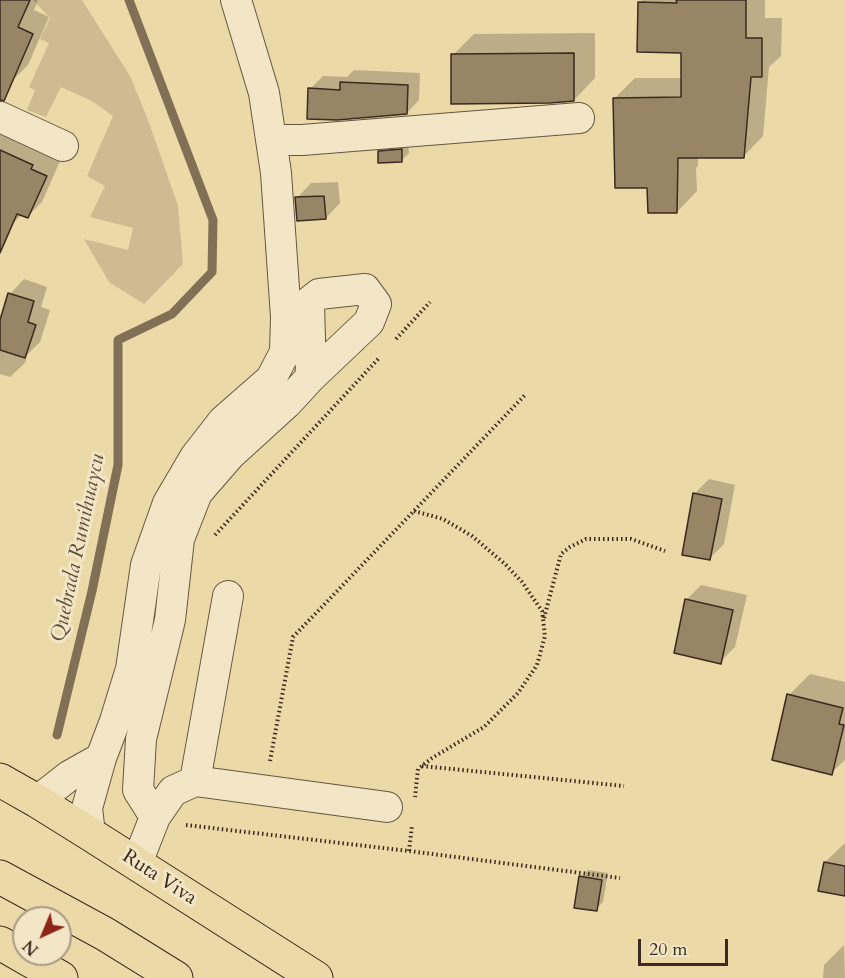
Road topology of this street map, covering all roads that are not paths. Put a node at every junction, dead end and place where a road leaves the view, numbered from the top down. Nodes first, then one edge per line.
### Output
1 (236, 0) edge
2 (0, 117) edge
3 (579, 118) dead end
4 (271, 140) junction
5 (63, 146) dead end
6 (311, 377) dead end
7 (228, 596) dead end
8 (101, 758) junction
9 (0, 780) edge
10 (195, 781) junction
11 (38, 801) junction
12 (405, 809) road end
13 (169, 821) junction
14 (90, 834) junction
15 (137, 863) junction
16 (0, 877) edge
17 (0, 943) edge
18 (61, 978) edge
19 (176, 978) edge
20 (316, 978) edge

1 - 4 street
2 - 5 street
3 - 4 street
4 - 8 street
6 - 13 street
7 - 10 street
8 - 11 street
8 - 14 street
9 - 11 main road, Ruta Viva
10 - 12 street
10 - 13 street
11 - 14 main road, Ruta Viva
13 - 15 street
14 - 15 main road, Ruta Viva
15 - 20 main road, Ruta Viva
16 - 19 main road
17 - 18 main road

